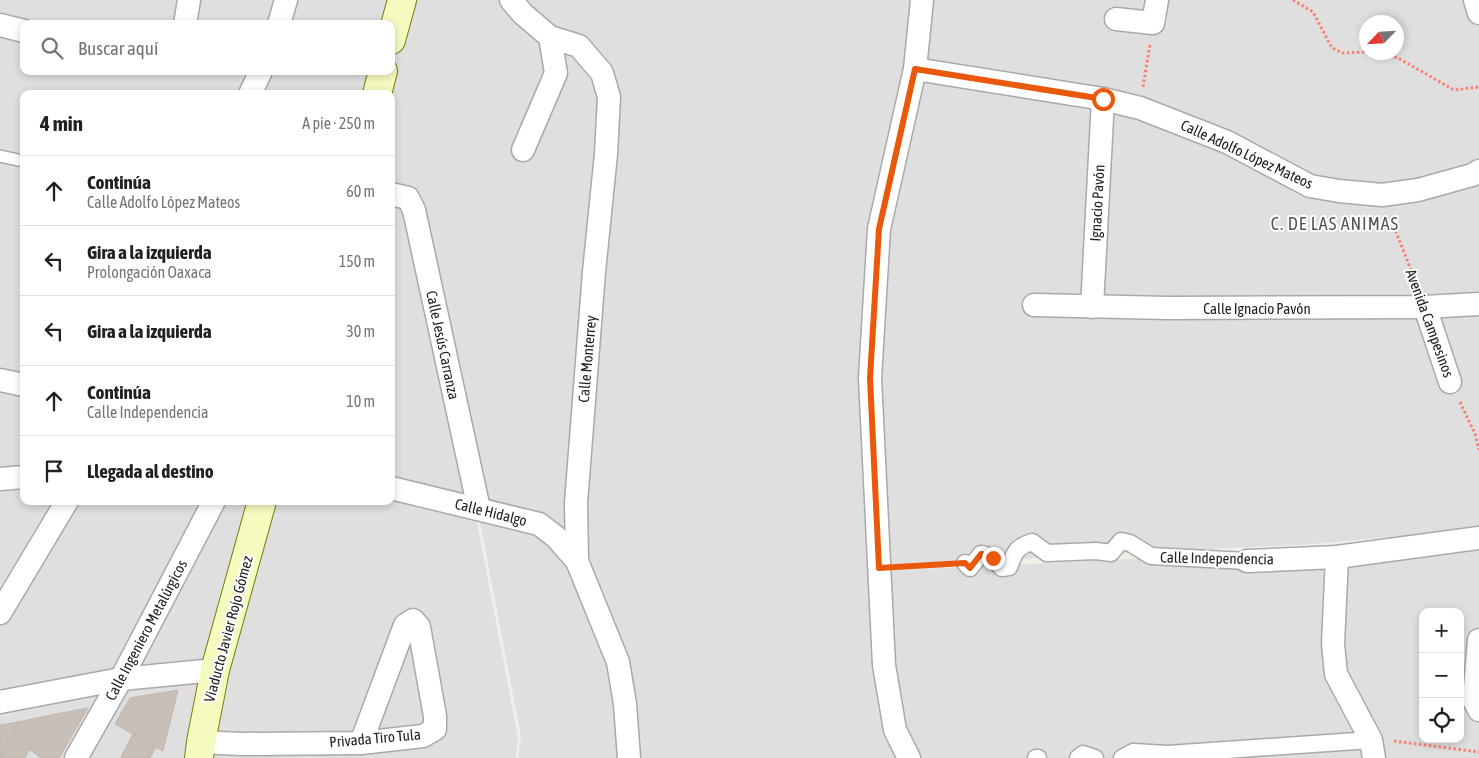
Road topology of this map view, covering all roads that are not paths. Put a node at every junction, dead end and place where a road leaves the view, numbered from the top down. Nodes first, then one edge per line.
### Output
1 (189, 0) edge
2 (402, 0) edge
3 (511, 0) edge
4 (922, 0) edge
5 (1157, 0) edge
6 (1475, 0) edge
7 (1479, 12) edge
8 (1116, 19) dead end
9 (186, 20) edge
10 (0, 25) edge
11 (395, 25) edge
12 (20, 30) edge
13 (550, 37) junction
14 (915, 69) junction
15 (258, 75) edge
16 (382, 75) edge
17 (252, 90) edge
18 (378, 90) edge
19 (1103, 99) junction
20 (523, 150) dead end
21 (0, 156) edge
22 (20, 160) edge
23 (1475, 173) edge
24 (395, 195) edge
25 (1479, 304) edge
26 (1034, 305) dead end
27 (1092, 306) junction
28 (1425, 307) junction
29 (0, 380) edge
30 (1450, 382) road end
31 (20, 384) edge
32 (20, 477) edge
33 (0, 479) edge
34 (395, 489) edge
35 (65, 505) edge
36 (212, 505) edge
37 (261, 505) edge
38 (479, 509) junction
39 (1479, 538) edge
40 (1337, 557) junction
41 (578, 561) junction
42 (1247, 561) joint
43 (965, 563) road end
44 (0, 613) edge
45 (1479, 640) edge
46 (215, 670) junction
47 (121, 679) junction
48 (0, 702) edge
49 (1479, 710) edge
50 (361, 743) junction
51 (1372, 749) edge
52 (200, 750) edge
53 (76, 758) edge
54 (629, 758) edge
55 (909, 758) edge
56 (1078, 758) edge
57 (1095, 758) edge
58 (1122, 758) edge

1 - 9 street
2 - 11 main road
3 - 13 street, Calle Monterrey
4 - 14 street
5 - 8 street
6 - 7 street
10 - 12 street
13 - 20 street
13 - 41 street, Calle Monterrey
14 - 19 street, Calle Adolfo López Mateos
14 - 55 street
15 - 17 street
16 - 18 main road
19 - 23 street, Calle Adolfo López Mateos
19 - 27 street, Ignacio Pavón
21 - 22 lane
24 - 38 street, Calle Jesús Carranza
25 - 28 street, Calle Ignacio Pavón
26 - 27 street, Calle Ignacio Pavón
27 - 28 street, Calle Ignacio Pavón
28 - 30 street, Avenida Campesinos
29 - 31 street
32 - 33 street
34 - 38 street, Calle Hidalgo
35 - 44 street
36 - 47 street, Calle Ingeniero Metalúrgicos
37 - 46 main road, Viaducto Javier Rojo Gómez
38 - 41 street, Calle Hidalgo
39 - 40 street, Calle Independencia
40 - 42 street, Calle Independencia
40 - 51 street
41 - 54 street, Calle Monterrey
42 - 43 street, Calle Independencia
45 - 49 street
46 - 47 street
46 - 52 main road, Viaducto Javier Rojo Gómez
47 - 48 street
47 - 53 street, Calle Ingeniero Metalúrgicos
50 - 50 street, Privada Tiro Tula
50 - 52 street, Privada Tiro Tula
51 - 58 street
56 - 57 street

